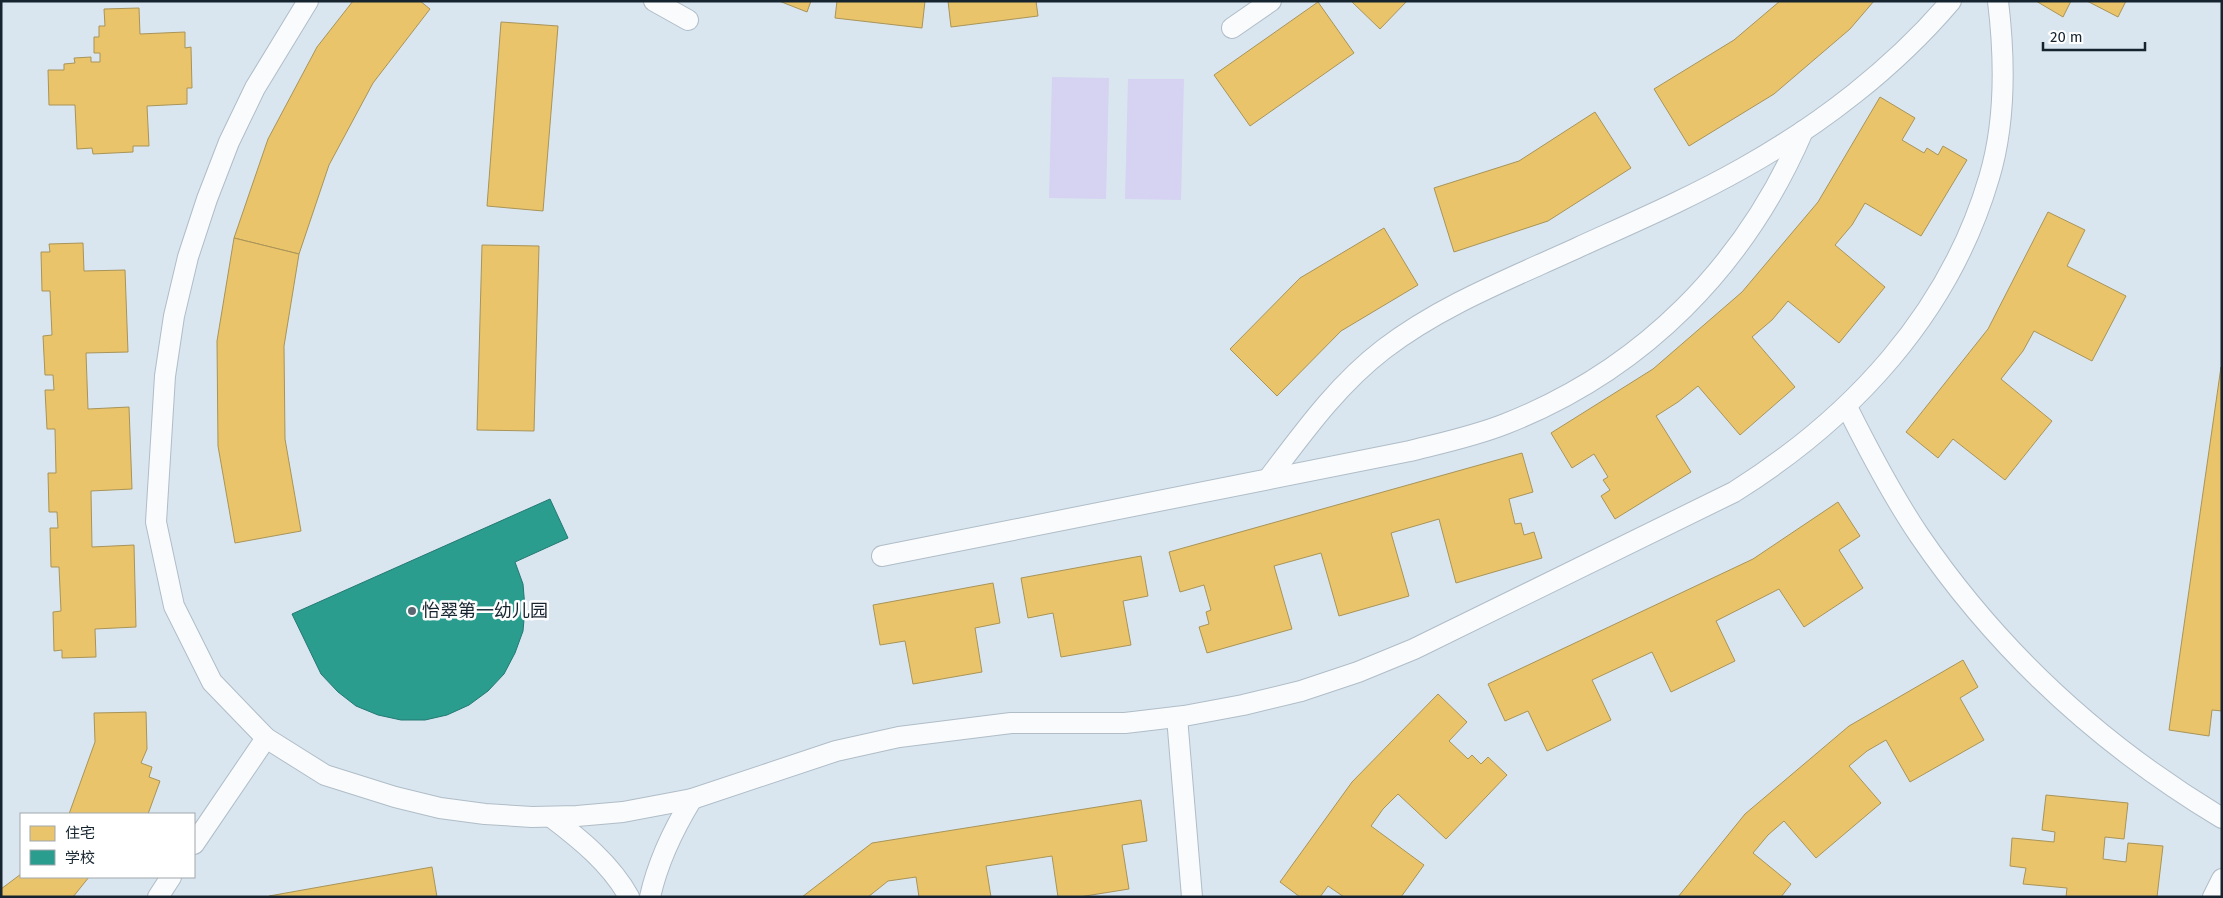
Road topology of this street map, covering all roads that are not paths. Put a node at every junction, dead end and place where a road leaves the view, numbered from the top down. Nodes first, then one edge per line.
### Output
1 (308, 1) edge
2 (654, 1) edge
3 (1271, 1) edge
4 (1951, 1) edge
5 (1998, 1) edge
6 (688, 20) dead end
7 (1232, 28) dead end
8 (1803, 131) junction
9 (1847, 407) junction
10 (1268, 479) junction
11 (882, 556) dead end
12 (1177, 717) junction
13 (266, 738) junction
14 (692, 799) junction
15 (551, 817) junction
16 (2222, 818) edge
17 (195, 843) edge
18 (170, 878) edge
19 (2222, 879) edge
20 (158, 897) edge
21 (629, 897) edge
22 (650, 897) edge
23 (1192, 897) edge
24 (2213, 897) edge

1 - 13 lane
2 - 6 lane
3 - 7 lane
4 - 8 lane
5 - 9 lane
8 - 10 lane
8 - 10 lane
9 - 12 lane
9 - 16 lane
10 - 11 lane
12 - 14 lane
12 - 23 lane
13 - 15 lane
13 - 17 lane
14 - 15 lane
14 - 22 lane
15 - 21 lane
18 - 20 lane
19 - 24 lane

